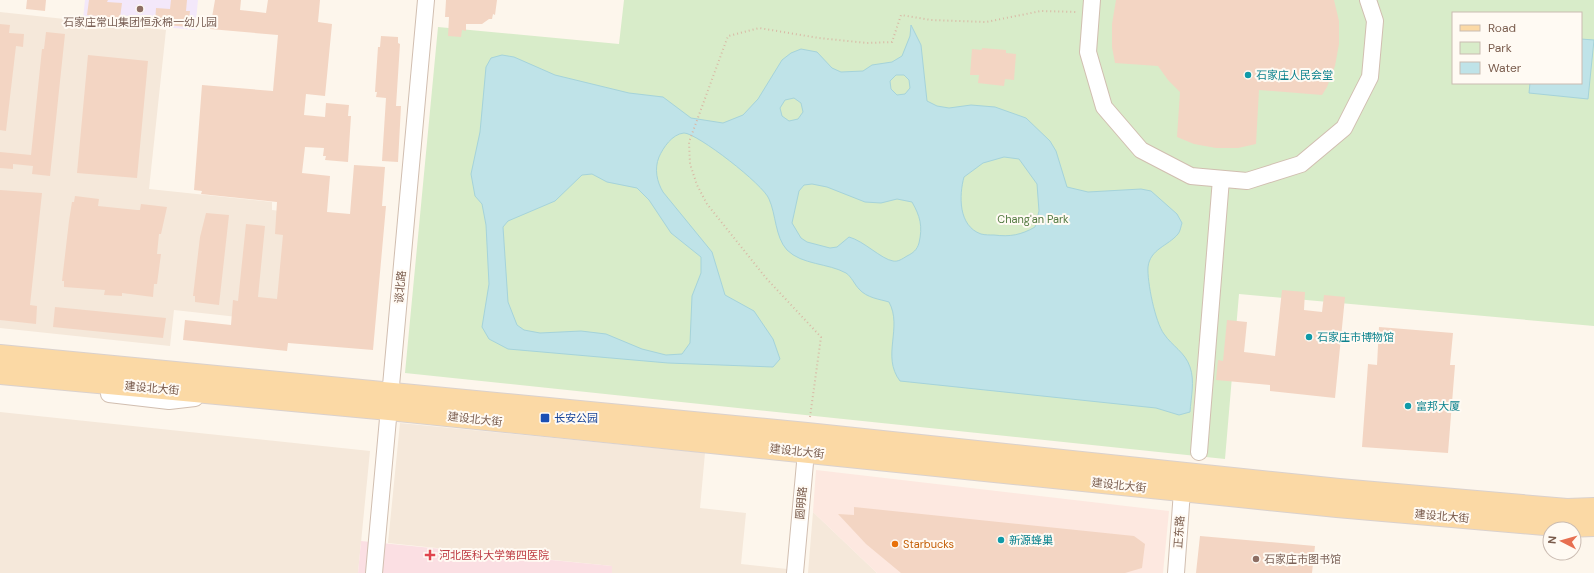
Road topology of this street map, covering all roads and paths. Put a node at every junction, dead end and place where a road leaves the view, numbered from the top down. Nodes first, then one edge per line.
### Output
1 (426, 0) edge
2 (1368, 0) edge
3 (1092, 7) edge
4 (1221, 179) junction
5 (0, 350) edge
6 (0, 355) edge
7 (0, 374) edge
8 (0, 381) edge
9 (232, 386) junction
10 (389, 401) junction
11 (806, 443) junction
12 (1199, 452) dead end
13 (1182, 491) junction
14 (1594, 508) edge
15 (1594, 526) edge
16 (374, 573) edge
17 (795, 573) edge
18 (1176, 573) edge

1 - 10 street, 谈北路
2 - 4 street
3 - 4 street
3 - 11 path
4 - 12 street
5 - 9 street
6 - 9 main road
7 - 9 main road, 建设北大街
8 - 9 street
9 - 10 main road, 建设北大街
10 - 11 main road, 建设北大街
10 - 16 street, 谈北路
11 - 13 main road, 建设北大街
11 - 14 main road, 建设北大街
11 - 17 street, 圆明路
13 - 15 main road, 建设北大街
13 - 18 street, 正东路

